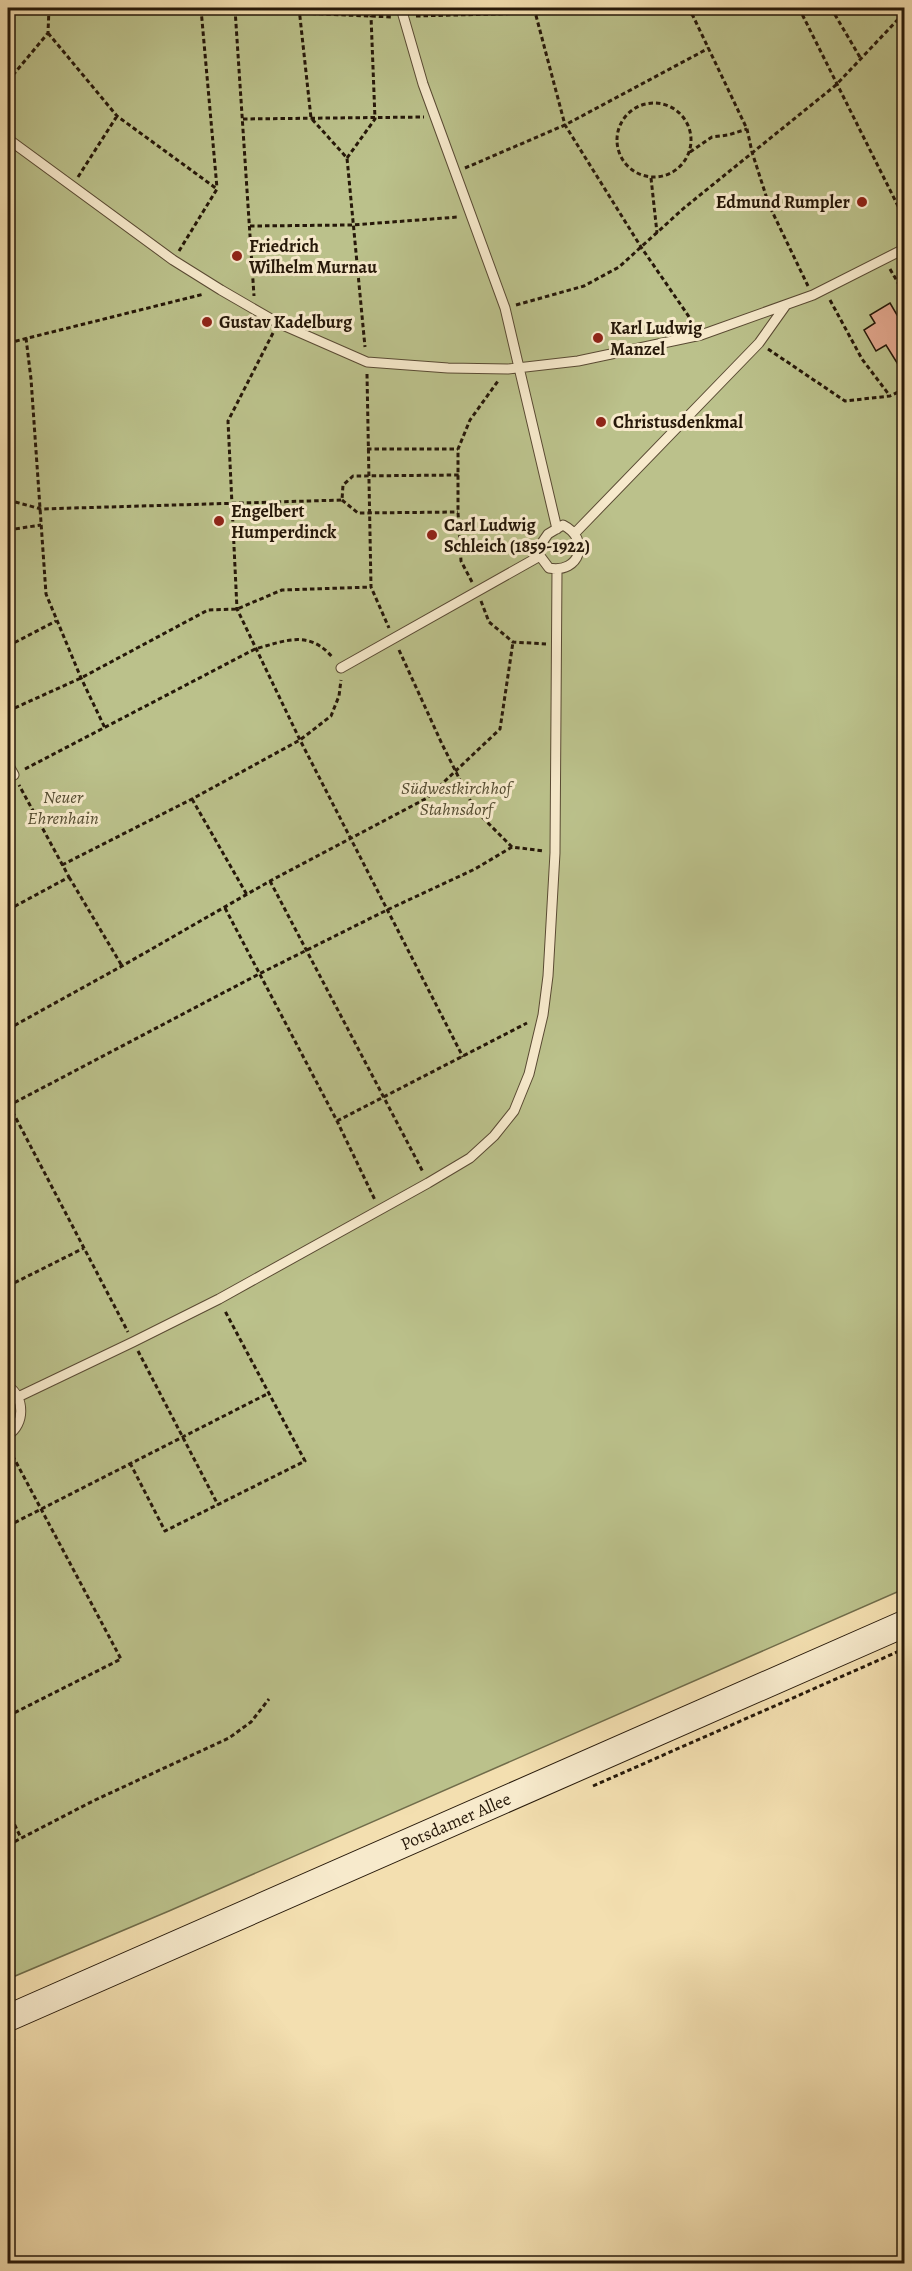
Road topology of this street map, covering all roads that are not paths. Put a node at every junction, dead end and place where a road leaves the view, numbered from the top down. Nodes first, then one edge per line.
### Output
1 (402, 12) edge
2 (8, 139) edge
3 (904, 249) edge
4 (786, 305) junction
5 (521, 368) junction
6 (557, 529) junction
7 (575, 533) junction
8 (540, 556) junction
9 (557, 570) junction
10 (341, 668) road end
11 (8, 764) edge
12 (14, 775) road end
13 (8, 1386) edge
14 (18, 1397) junction
15 (8, 1435) edge
16 (904, 1624) edge
17 (8, 2018) edge

1 - 5 lane
2 - 5 lane
3 - 4 lane
4 - 5 lane
4 - 7 lane
5 - 6 lane
6 - 7 lane
6 - 8 lane
7 - 9 lane
8 - 9 lane
8 - 10 lane
9 - 14 lane
11 - 12 lane
13 - 14 lane
14 - 15 lane
16 - 17 street, Potsdamer Allee

